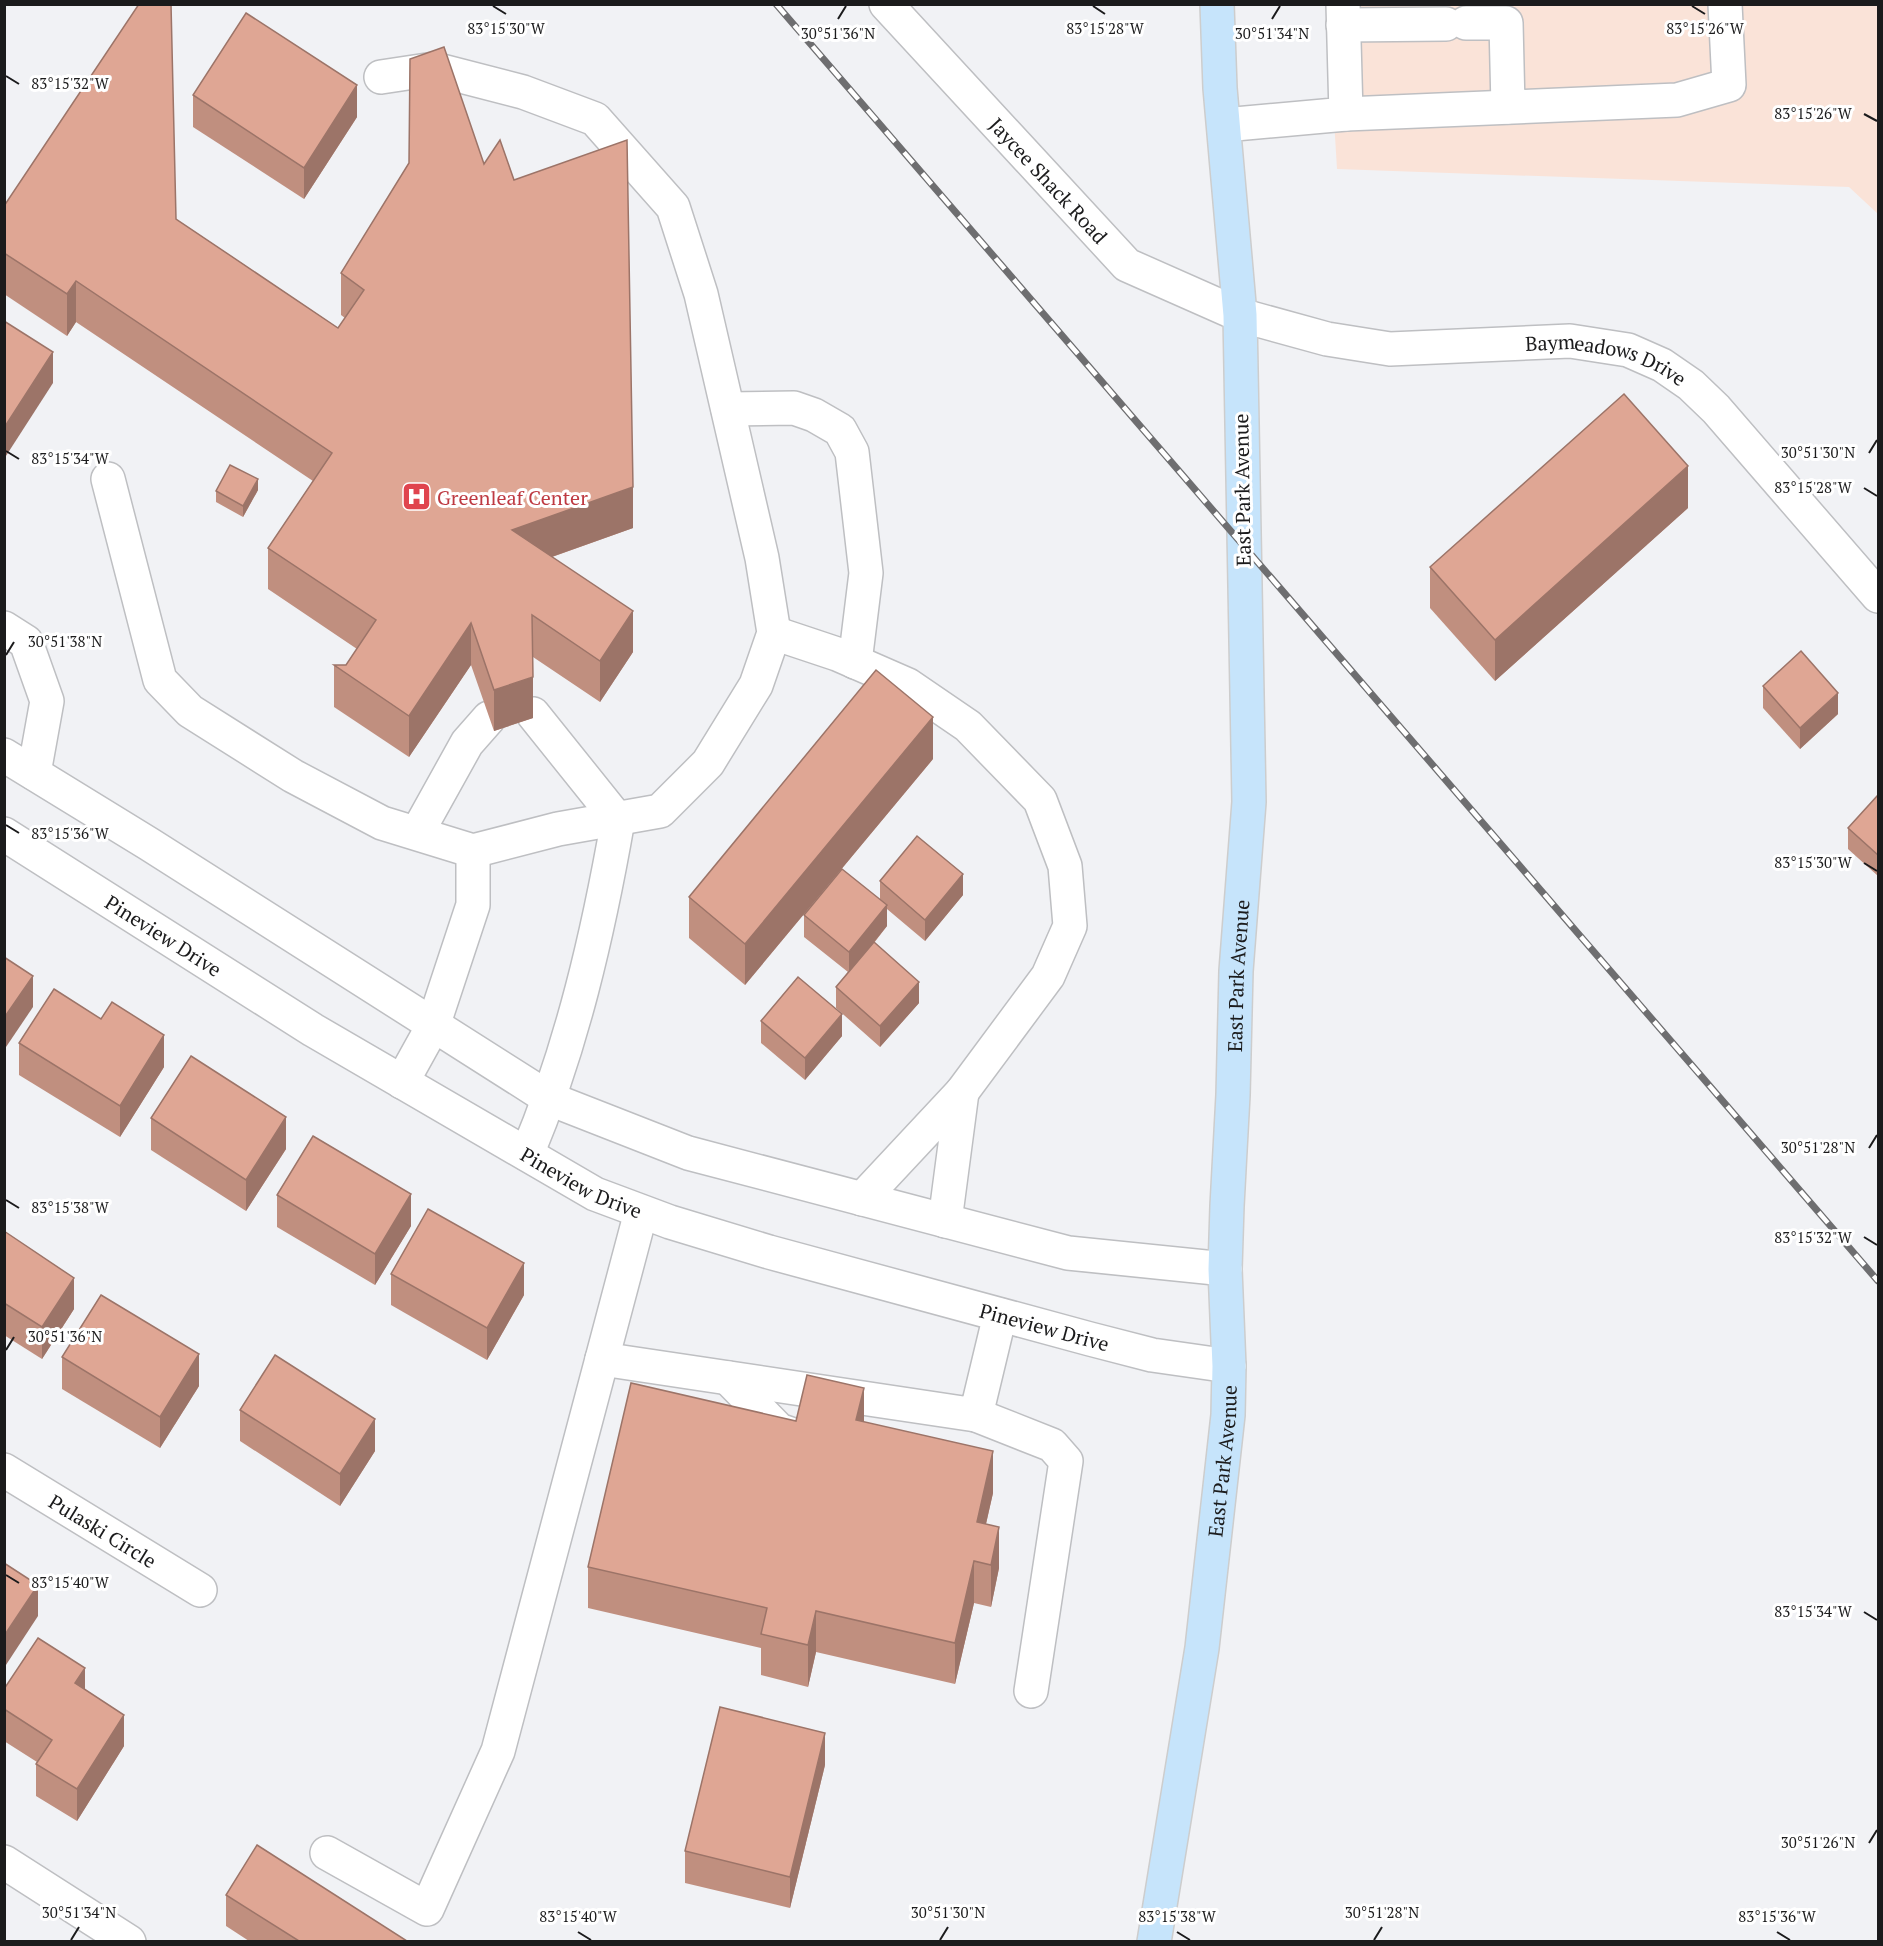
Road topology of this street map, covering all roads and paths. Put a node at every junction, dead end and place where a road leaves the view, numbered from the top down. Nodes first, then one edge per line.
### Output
1 (885, 4) edge
2 (1218, 4) edge
3 (1725, 4) edge
4 (1343, 15) edge
5 (381, 78) dead end
6 (1508, 107) junction
7 (1346, 114) junction
8 (1224, 125) junction
9 (1240, 315) junction
10 (728, 409) junction
11 (108, 479) dead end
12 (1878, 596) edge
13 (4, 628) edge
14 (774, 633) junction
15 (855, 662) junction
16 (533, 714) edge
17 (489, 718) edge
18 (4, 756) edge
19 (34, 773) junction
20 (618, 820) junction
21 (417, 833) junction
22 (4, 834) edge
23 (473, 851) junction
24 (433, 1026) junction
25 (402, 1082) junction
26 (962, 1092) junction
27 (550, 1099) junction
28 (527, 1154) junction
29 (862, 1199) junction
30 (641, 1212) junction
31 (945, 1221) junction
32 (1225, 1269) junction
33 (999, 1315) junction
34 (602, 1359) junction
35 (1229, 1366) junction
36 (728, 1378) junction
37 (924, 1407) junction
38 (976, 1415) junction
39 (901, 1431) edge
40 (802, 1438) edge
41 (4, 1470) edge
42 (200, 1590) dead end
43 (1031, 1691) dead end
44 (327, 1852) dead end
45 (4, 1862) edge
46 (129, 1941) edge
47 (1154, 1941) edge

1 - 9 street, Jaycee Shack Road
2 - 8 main road, East Park Avenue
3 - 6 street
4 - 6 street
4 - 7 street
5 - 10 street
6 - 7 street
7 - 8 street
8 - 9 main road, East Park Avenue
9 - 12 street, Baymeadows Drive
9 - 32 main road, East Park Avenue
10 - 14 street
10 - 15 street
11 - 21 street
13 - 19 street
14 - 15 street
14 - 20 street
15 - 26 street
16 - 20 street
17 - 21 street
18 - 19 street
19 - 24 street
20 - 23 street
20 - 27 street
21 - 23 street
22 - 25 street, Pineview Drive
23 - 24 street
24 - 25 street
24 - 27 street
25 - 28 street, Pineview Drive
26 - 29 street
26 - 31 street
27 - 28 street
27 - 29 street
28 - 30 street, Pineview Drive
29 - 31 street
30 - 33 street, Pineview Drive
30 - 34 street
31 - 32 street
32 - 35 main road, East Park Avenue
33 - 35 street, Pineview Drive
33 - 38 street
34 - 36 street
34 - 44 street
35 - 47 main road, East Park Avenue
36 - 37 street
36 - 40 street
37 - 38 street
37 - 39 street
38 - 43 street
41 - 42 street, Pulaski Circle
45 - 46 street

